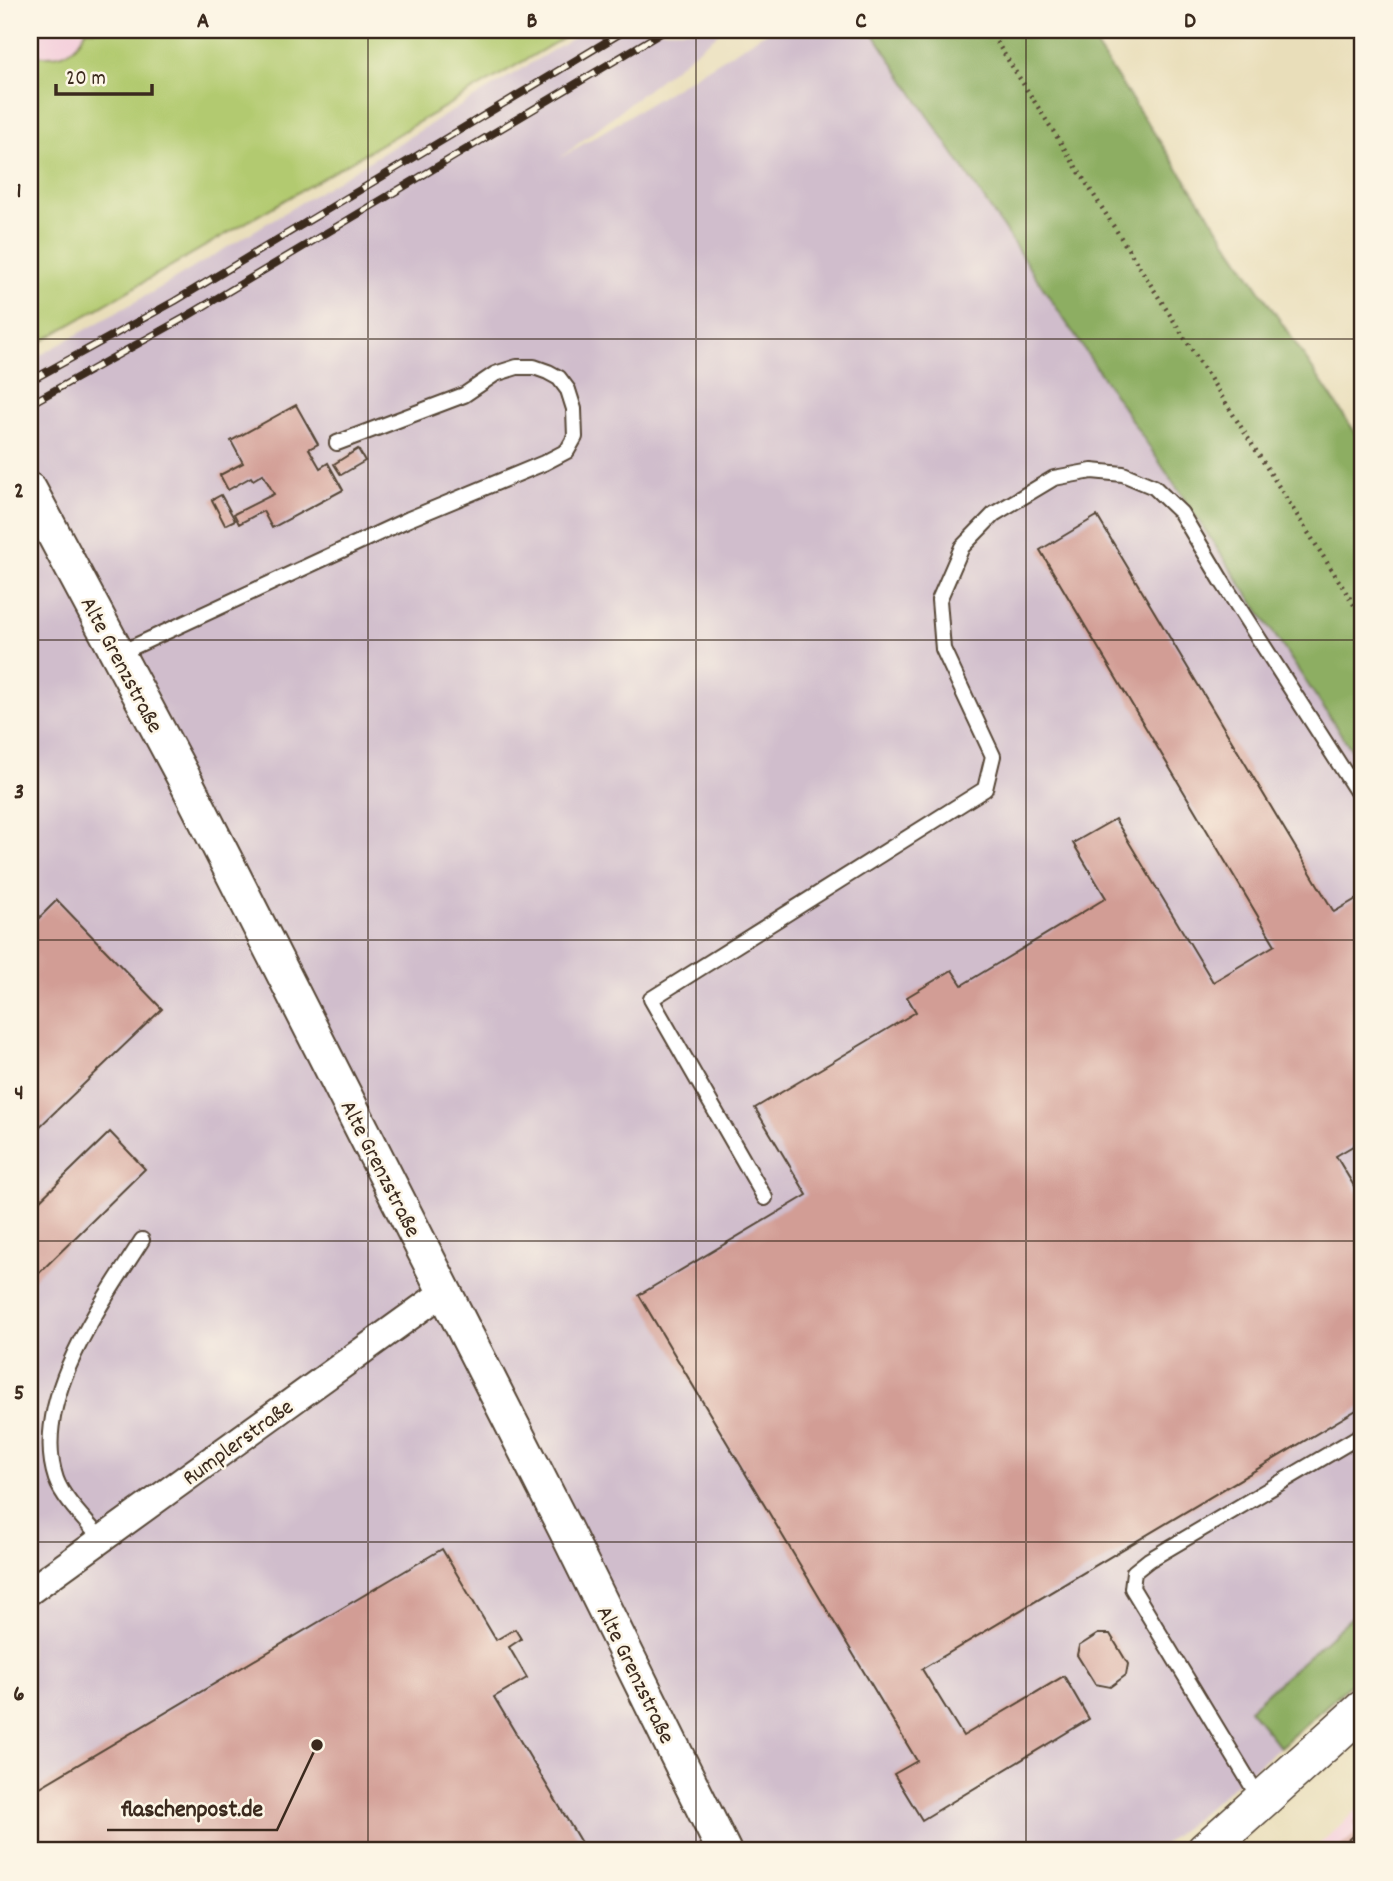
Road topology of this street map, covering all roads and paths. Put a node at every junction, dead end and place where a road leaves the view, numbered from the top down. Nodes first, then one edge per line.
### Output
1 (989, 30) edge
2 (338, 443) dead end
3 (30, 490) edge
4 (1363, 619) edge
5 (118, 654) junction
6 (1363, 801) edge
7 (765, 1198) dead end
8 (142, 1240) dead end
9 (445, 1291) junction
10 (1363, 1434) edge
11 (101, 1539) junction
12 (30, 1591) edge
13 (1363, 1709) edge
14 (1262, 1802) junction
15 (724, 1851) edge
16 (1205, 1851) edge

1 - 4 path
2 - 5 lane
3 - 5 street, Alte Grenzstraße
5 - 9 street, Alte Grenzstraße
6 - 7 lane
8 - 11 lane
9 - 11 street, Rumplerstraße
9 - 15 street, Alte Grenzstraße
10 - 14 lane
11 - 12 street, Rumplerstraße
13 - 14 main road
14 - 16 main road

